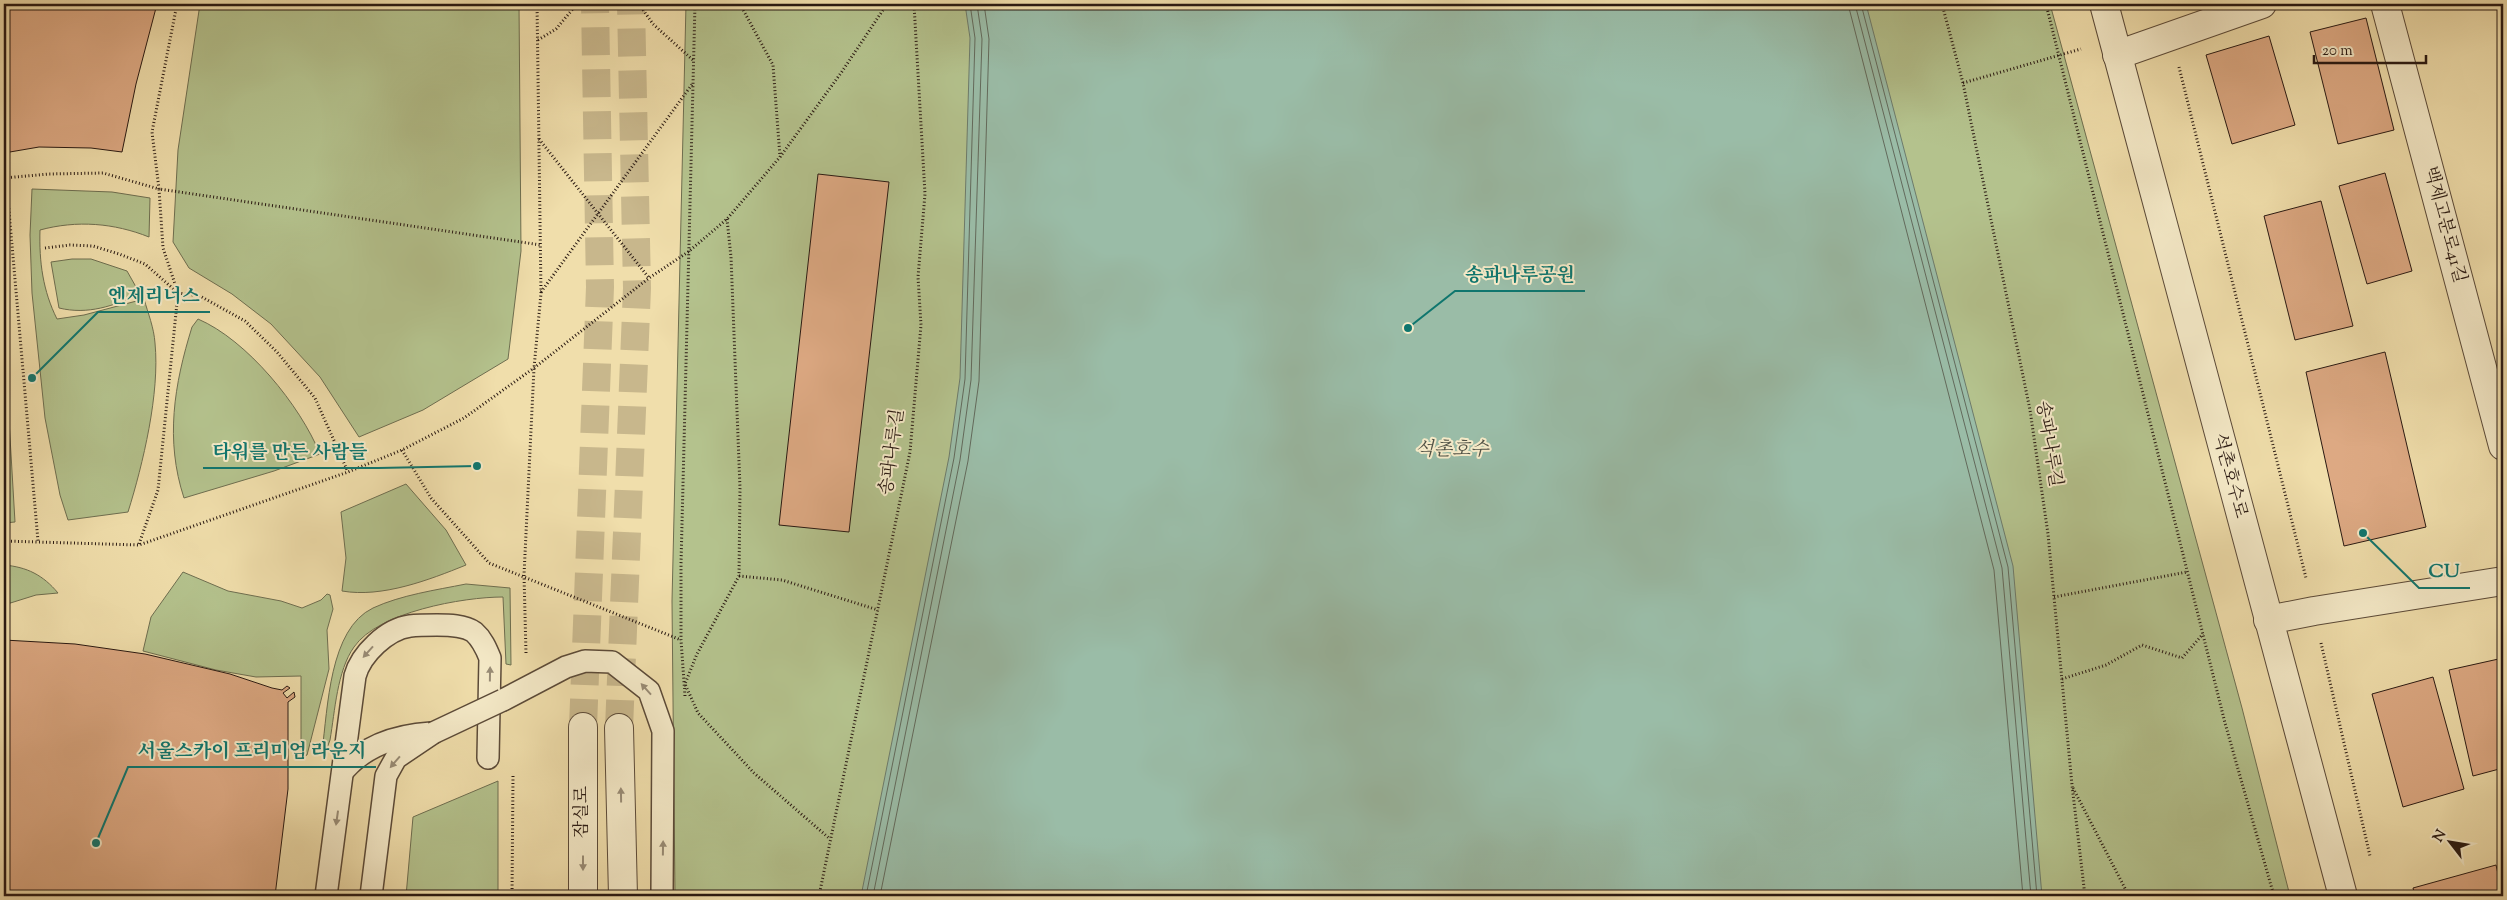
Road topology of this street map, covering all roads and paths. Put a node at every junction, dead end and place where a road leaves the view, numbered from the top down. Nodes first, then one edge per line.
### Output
1 (177, 4) edge
2 (537, 4) edge
3 (577, 4) edge
4 (639, 4) edge
5 (695, 4) edge
6 (740, 4) edge
7 (886, 4) edge
8 (914, 4) edge
9 (1942, 4) edge
10 (2046, 4) edge
11 (2104, 4) edge
12 (2262, 4) edge
13 (2385, 4) edge
14 (2172, 35) junction
15 (538, 40) junction
16 (2117, 55) junction
17 (2058, 56) junction
18 (694, 61) junction
19 (694, 82) junction
20 (1963, 83) junction
21 (539, 139) junction
22 (780, 157) junction
23 (5, 177) edge
24 (159, 189) junction
25 (599, 213) junction
26 (727, 219) junction
27 (540, 244) junction
28 (45, 248) dead end
29 (688, 252) junction
30 (649, 278) junction
31 (178, 293) junction
32 (541, 293) junction
33 (534, 368) junction
34 (2503, 446) edge
35 (402, 450) junction
36 (348, 472) junction
37 (4, 541) edge
38 (38, 541) junction
39 (139, 545) junction
40 (2187, 572) junction
41 (524, 576) junction
42 (739, 576) junction
43 (2503, 581) edge
44 (2054, 597) junction
45 (878, 610) junction
46 (2314, 611) junction
47 (2268, 620) junction
48 (2203, 634) junction
49 (681, 640) junction
50 (526, 660) dead end
51 (2062, 679) junction
52 (685, 684) junction
53 (685, 703) dead end
54 (583, 727) tunnel mouth
55 (619, 728) tunnel mouth
56 (433, 733) junction
57 (488, 758) dead end
58 (344, 770) junction
59 (514, 773) dead end
60 (2072, 786) junction
61 (830, 840) junction
62 (2370, 858) dead end
63 (326, 896) edge
64 (371, 896) edge
65 (512, 896) edge
66 (582, 896) edge
67 (623, 896) edge
68 (662, 896) edge
69 (819, 896) edge
70 (2085, 896) edge
71 (2129, 896) edge
72 (2274, 896) edge
73 (2343, 896) edge

1 - 24 path
2 - 15 path
3 - 15 path
4 - 18 path
5 - 18 path
6 - 22 path
7 - 22 path
8 - 45 path, 송파나루길
9 - 20 path, 송파나루길
10 - 17 path
11 - 16 street, 석촌호수로
12 - 14 street
13 - 34 street, 백제고분로41길
14 - 16 street
14 - 46 path
15 - 21 path
16 - 47 street, 석촌호수로
17 - 20 path
17 - 40 path
18 - 19 path
19 - 25 path
19 - 29 path
20 - 44 path, 송파나루길
21 - 25 path
21 - 27 path
22 - 26 path
23 - 24 path
23 - 38 path
24 - 27 path
24 - 31 path
25 - 30 path
25 - 32 path
26 - 29 path
26 - 42 path
27 - 32 path
28 - 31 path
29 - 30 path
29 - 49 path
30 - 33 path
31 - 36 path
31 - 39 path
32 - 33 path
33 - 35 path
33 - 41 path
35 - 36 path
35 - 41 path
36 - 39 path
37 - 38 path
38 - 39 path
40 - 44 path
40 - 48 path
41 - 49 path
41 - 50 path
42 - 45 path
42 - 52 path
43 - 46 street
44 - 51 path, 송파나루길
45 - 61 path, 송파나루길
46 - 47 street
46 - 62 path
47 - 73 street, 석촌호수로
48 - 51 path
48 - 72 path
49 - 52 path
51 - 60 path, 송파나루길
52 - 53 path
52 - 61 path
54 -> 66 street, 잠실로
67 -> 55 street
56 - 58 lane
56 -> 64 lane
68 -> 56 lane, bridge
57 -> 58 lane
58 -> 63 lane
59 - 65 path
60 - 70 path, 송파나루길
60 - 71 path
61 - 69 path, 송파나루길

